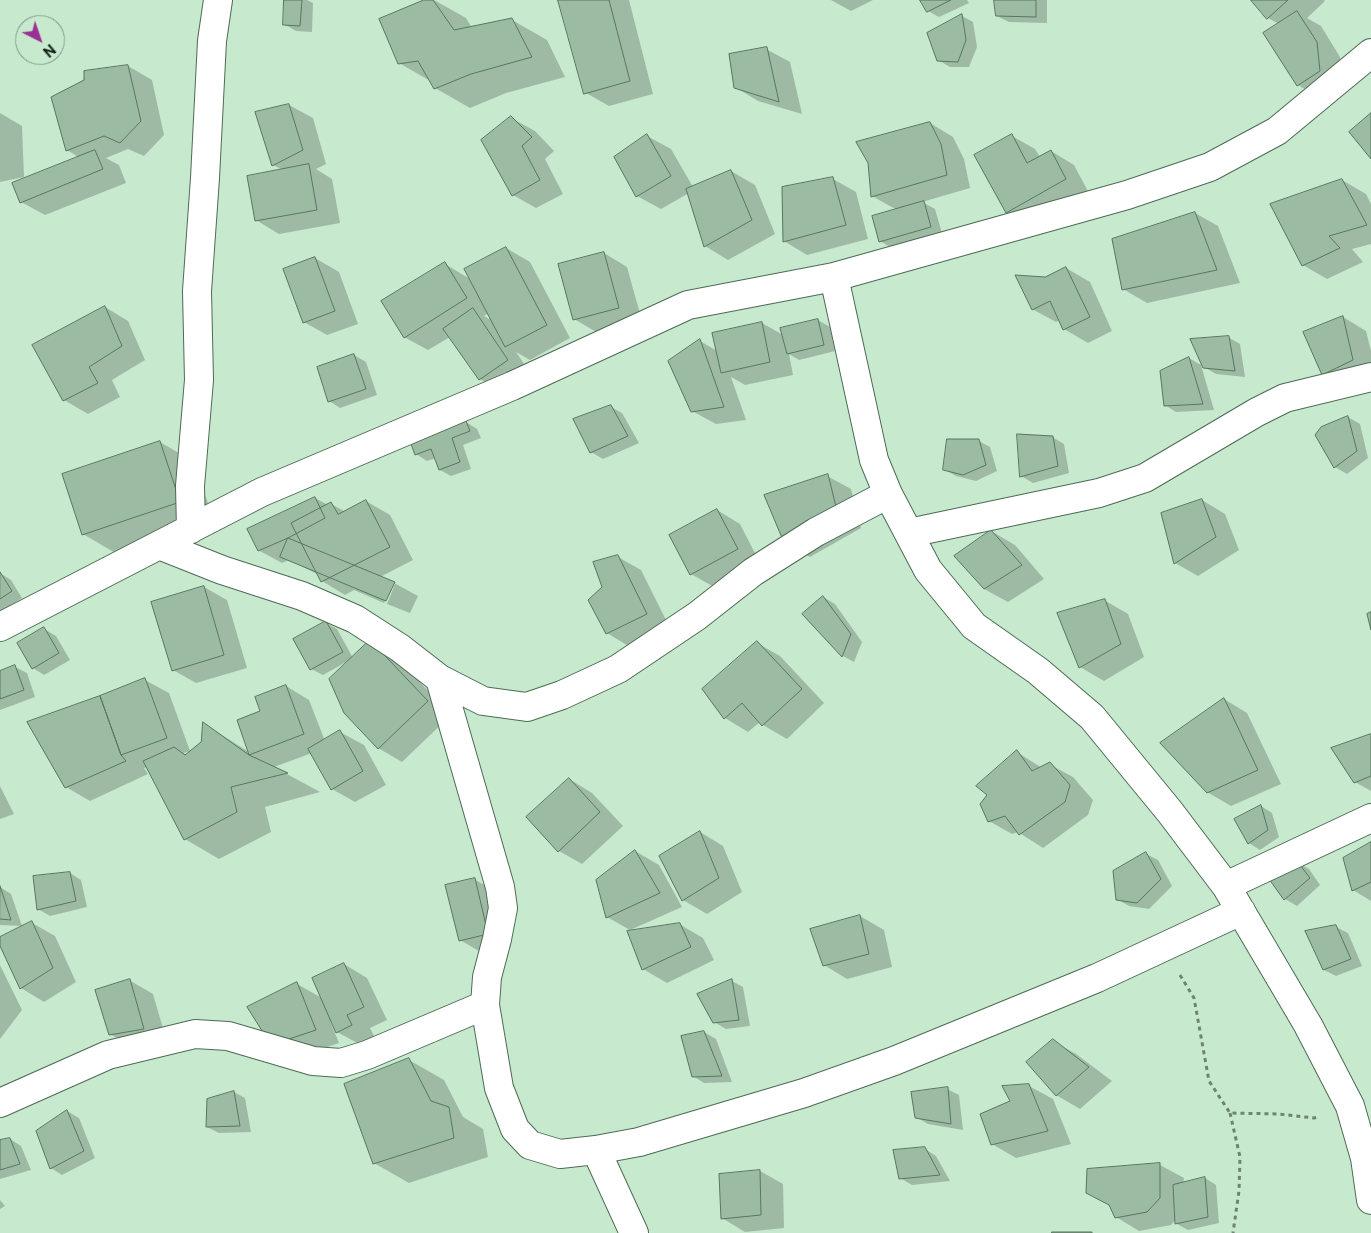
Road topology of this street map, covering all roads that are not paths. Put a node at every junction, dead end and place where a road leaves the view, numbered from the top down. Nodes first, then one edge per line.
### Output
1 (218, 0) edge
2 (1371, 54) edge
3 (834, 276) junction
4 (1371, 377) edge
5 (888, 494) junction
6 (191, 529) junction
7 (909, 533) junction
8 (159, 545) junction
9 (0, 627) edge
10 (440, 679) junction
11 (1371, 818) edge
12 (1226, 886) junction
13 (1241, 911) junction
14 (485, 1005) junction
15 (0, 1103) edge
16 (1360, 1104) edge
17 (596, 1150) junction
18 (1371, 1200) edge
19 (634, 1233) edge

1 - 6 street
2 - 3 street
3 - 5 street
3 - 6 street
4 - 7 street
5 - 7 street
5 - 10 street
6 - 8 street
7 - 12 street
8 - 9 street
8 - 10 street
10 - 14 street
11 - 12 street
12 - 13 street
13 - 16 street
13 - 17 street
14 - 15 street
14 - 17 street
16 - 18 street
17 - 19 street

